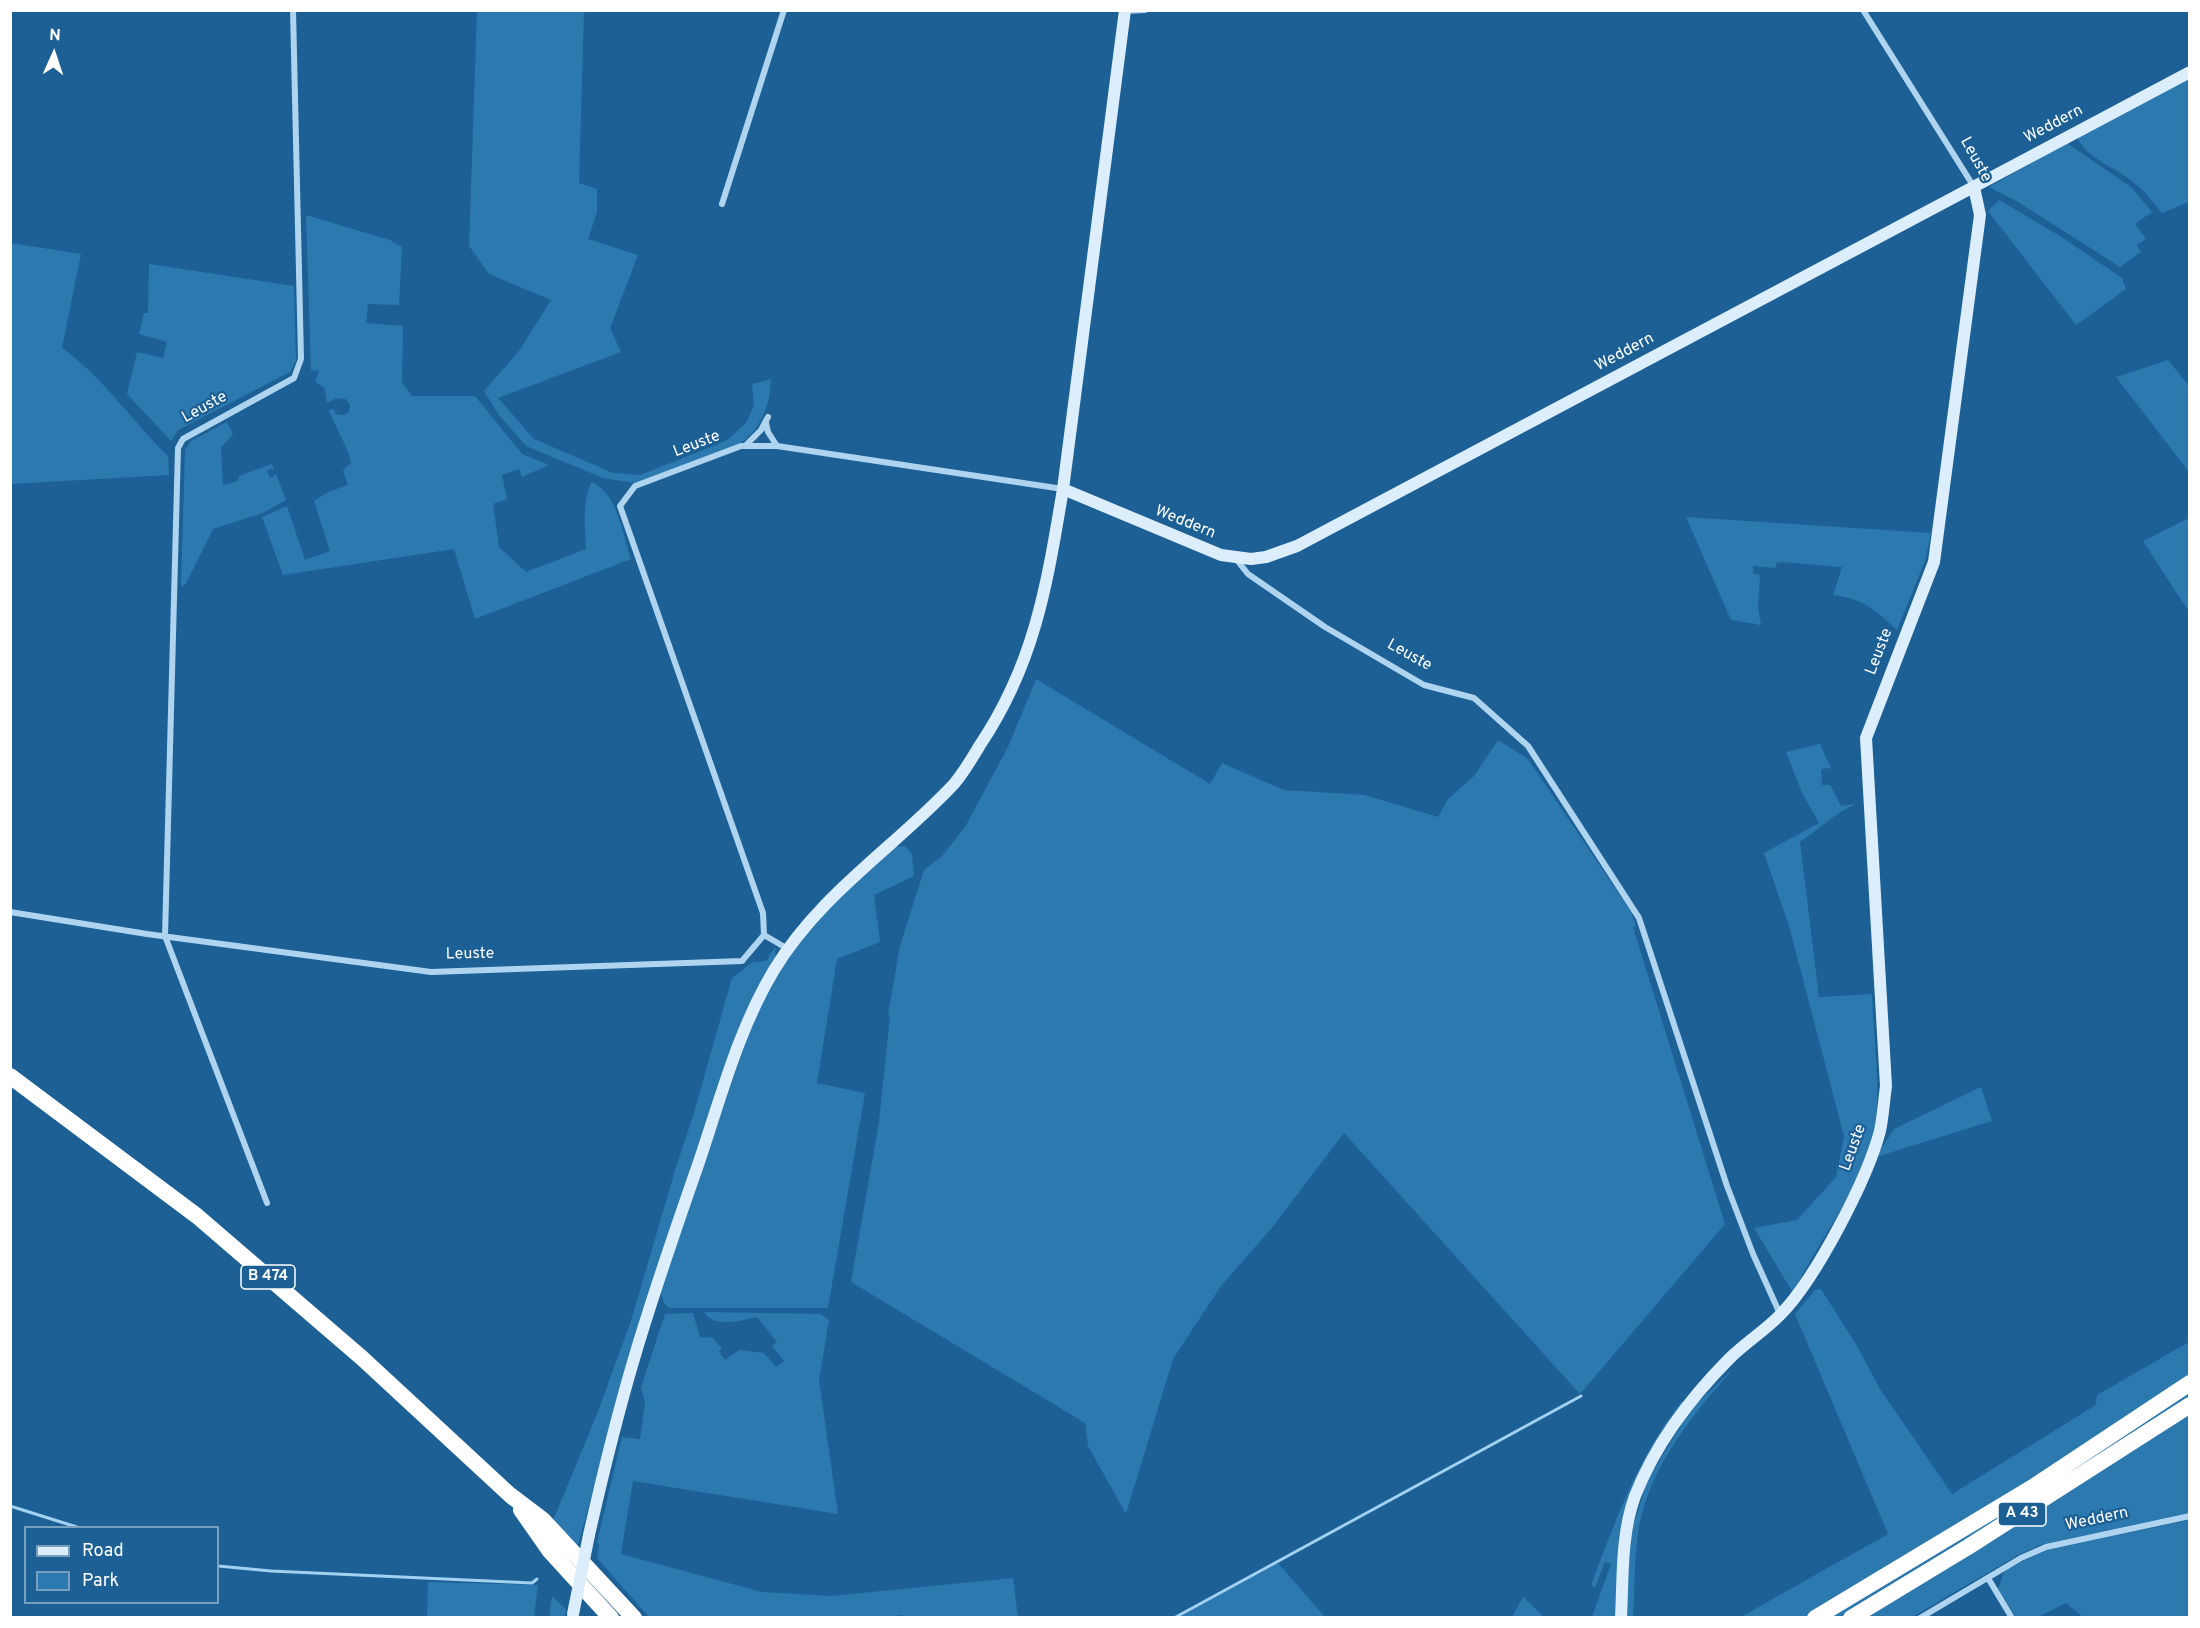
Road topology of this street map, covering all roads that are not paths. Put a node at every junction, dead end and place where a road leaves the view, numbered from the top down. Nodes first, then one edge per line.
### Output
1 (293, 10) edge
2 (784, 10) edge
3 (1119, 10) edge
4 (1145, 10) edge
5 (1863, 10) edge
6 (1125, 11) edge
7 (2190, 72) edge
8 (1974, 188) junction
9 (722, 204) dead end
10 (747, 444) junction
11 (777, 446) junction
12 (1063, 489) junction
13 (1236, 559) junction
14 (10, 912) edge
15 (764, 934) junction
16 (165, 936) junction
17 (788, 949) junction
18 (10, 1076) edge
19 (267, 1203) dead end
20 (1780, 1315) junction
21 (2190, 1383) edge
22 (2190, 1405) edge
23 (510, 1495) junction
24 (2190, 1516) edge
25 (1988, 1578) junction
26 (572, 1616) edge
27 (611, 1617) edge
28 (634, 1617) edge
29 (1621, 1617) edge
30 (1815, 1617) edge
31 (1851, 1617) edge
32 (1920, 1617) edge
33 (2012, 1617) edge

1 - 16 street, Leuste
2 - 9 street
3 - 6 street
4 - 6 street
5 - 8 street, Leuste
6 - 12 street
7 - 8 street, Weddern
8 - 13 street, Weddern
8 - 20 street, Leuste
10 - 11 street, Leuste
10 - 11 street, Leuste
10 - 15 street, Leuste
11 - 12 street, Leuste
12 - 13 street, Weddern
12 - 17 street
13 - 20 street, Leuste
14 - 16 street, Leuste
15 - 16 street, Leuste
15 - 17 street
16 - 19 street, Leuste
17 - 26 street, bridge
18 - 23 highway, B 474
20 - 29 street, Leuste
21 - 30 highway, A 43
22 - 31 highway, A 43
23 - 27 highway, B 474
23 - 28 highway, B 474
24 - 25 street, Weddern
25 - 32 street, Weddern
25 - 33 street

